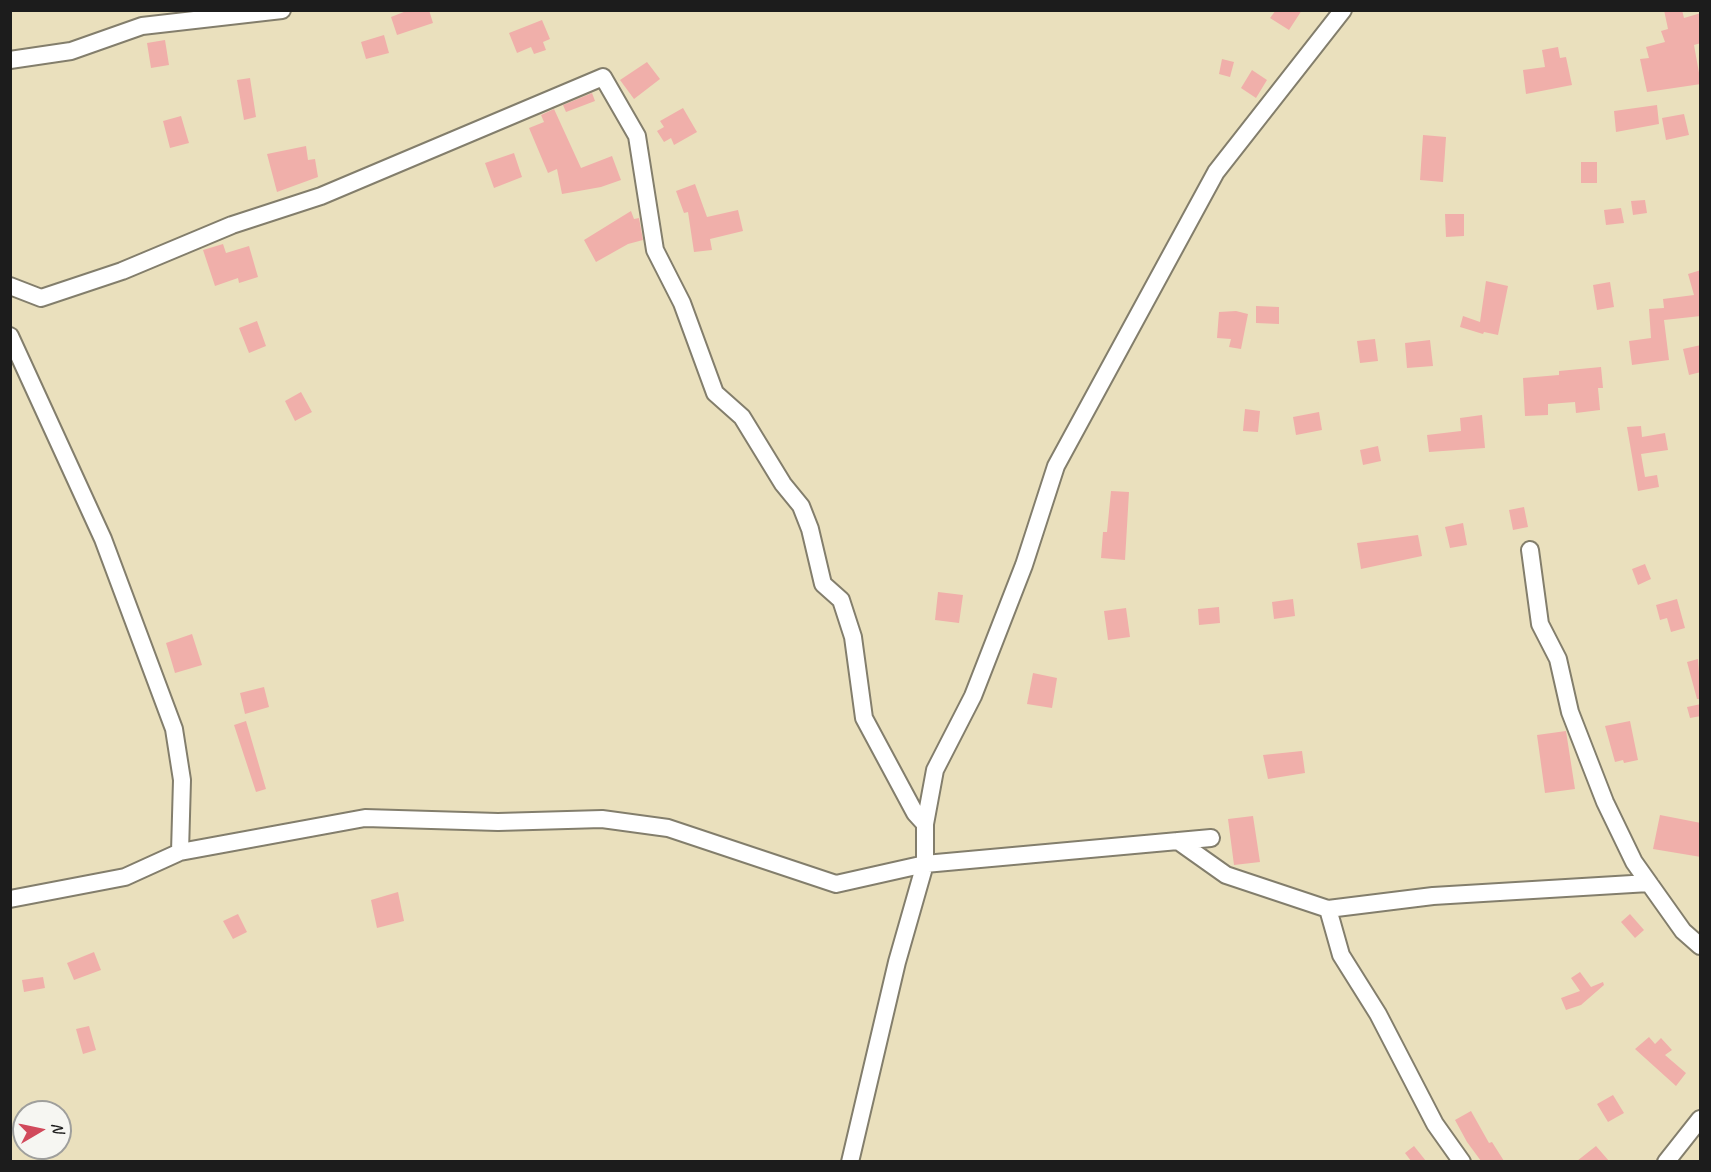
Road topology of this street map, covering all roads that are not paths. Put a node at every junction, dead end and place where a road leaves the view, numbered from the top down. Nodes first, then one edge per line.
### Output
1 (282, 10) edge
2 (1343, 10) edge
3 (10, 60) edge
4 (10, 286) edge
5 (10, 336) edge
6 (1530, 550) dead end
7 (925, 824) junction
8 (1211, 838) dead end
9 (1178, 841) junction
10 (180, 852) junction
11 (925, 864) junction
12 (1649, 883) junction
13 (10, 899) edge
14 (1328, 909) junction
15 (1701, 946) edge
16 (1701, 1119) edge
17 (850, 1161) edge
18 (1462, 1161) edge
19 (1666, 1161) edge

1 - 3 street
2 - 7 street
4 - 7 street
5 - 10 street
6 - 12 street
7 - 11 street
8 - 9 street
9 - 11 street
9 - 14 street
10 - 11 street
10 - 13 street
11 - 17 street
12 - 14 street
12 - 15 street
14 - 18 street
16 - 19 street

